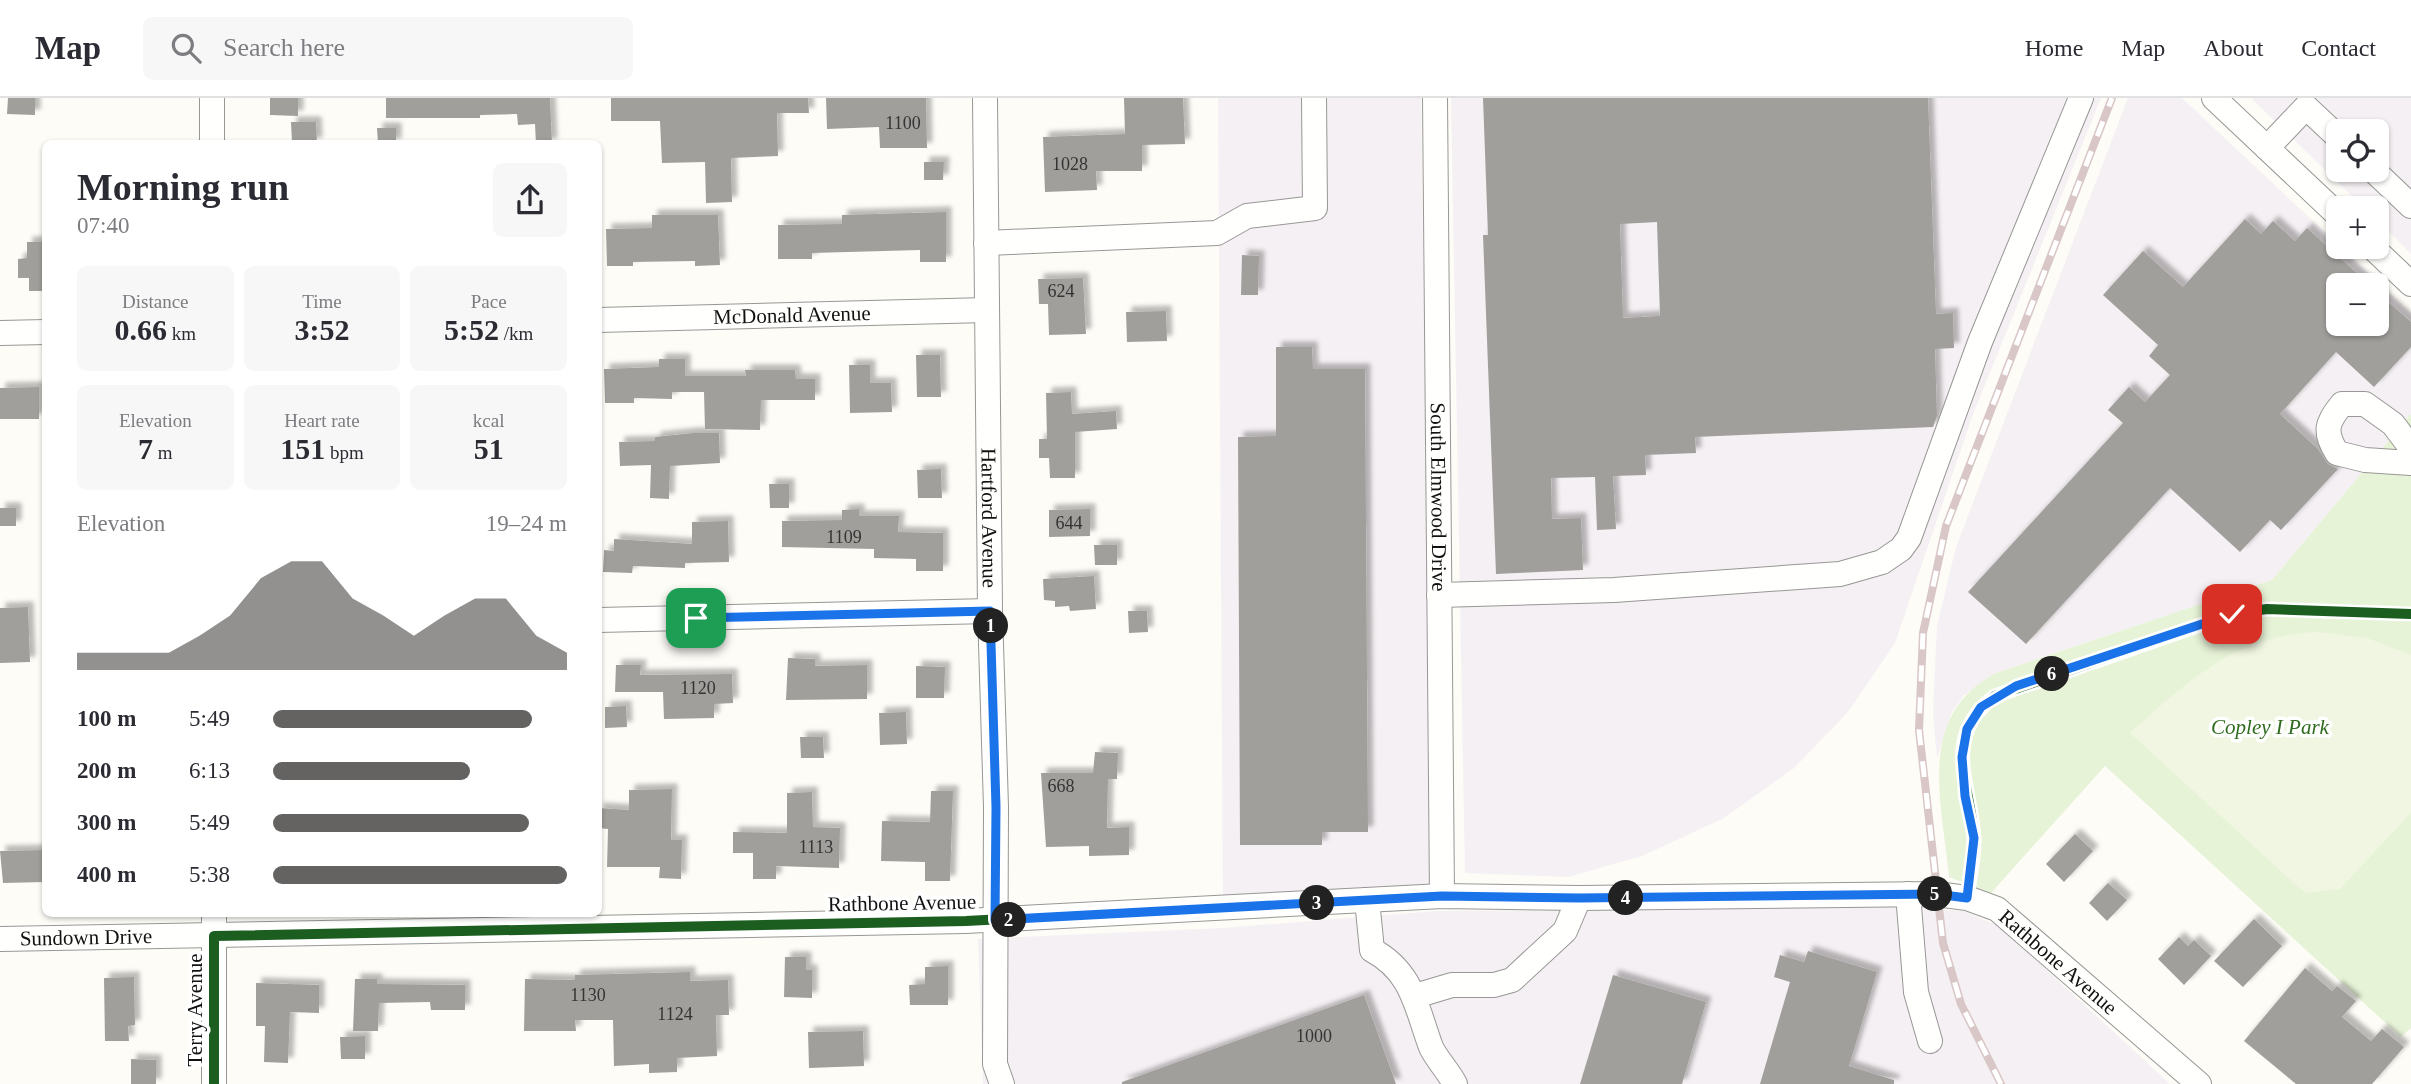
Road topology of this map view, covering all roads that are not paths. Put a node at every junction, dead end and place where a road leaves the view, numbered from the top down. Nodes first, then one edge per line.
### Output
1 (212, 98) edge
2 (985, 98) edge
3 (1314, 98) edge
4 (1435, 98) edge
5 (2081, 98) edge
6 (2214, 98) edge
7 (2326, 126) edge
8 (212, 140) edge
9 (2267, 148) junction
10 (2386, 182) edge
11 (2326, 204) edge
12 (2411, 206) edge
13 (986, 243) junction
14 (2385, 259) edge
15 (2411, 284) edge
16 (986, 310) junction
17 (602, 320) edge
18 (42, 332) edge
19 (0, 333) edge
20 (2411, 448) edge
21 (2411, 463) edge
22 (1439, 595) junction
23 (990, 611) junction
24 (602, 620) edge
25 (1908, 894) junction
26 (1442, 896) junction
27 (1579, 898) junction
28 (1367, 900) junction
29 (995, 920) junction
30 (214, 925) edge
31 (0, 939) edge
32 (1415, 996) junction
33 (1930, 1041) dead end
34 (998, 1074) edge
35 (214, 1084) edge
36 (1455, 1084) edge
37 (2199, 1084) edge

1 - 8 street
2 - 13 street, Hartford Avenue
3 - 13 street
4 - 22 street, South Elmwood Drive
5 - 22 street
6 - 9 street
7 - 9 street
9 - 11 street
10 - 12 street
13 - 16 street, Hartford Avenue
14 - 15 street
16 - 17 street, McDonald Avenue
16 - 23 street, Hartford Avenue
18 - 19 street
20 - 21 street
22 - 26 street, South Elmwood Drive
23 - 24 street
23 - 29 street, Hartford Avenue
25 - 27 street, Rathbone Avenue
25 - 33 street
25 - 37 street, Rathbone Avenue
26 - 27 street, Rathbone Avenue
26 - 28 street, Rathbone Avenue
27 - 32 street
28 - 29 street, Rathbone Avenue
28 - 32 street
29 - 30 street, Rathbone Avenue
29 - 34 street, Hartford Avenue
30 - 31 street, Sundown Drive
30 - 35 street, Terry Avenue
32 - 36 street

